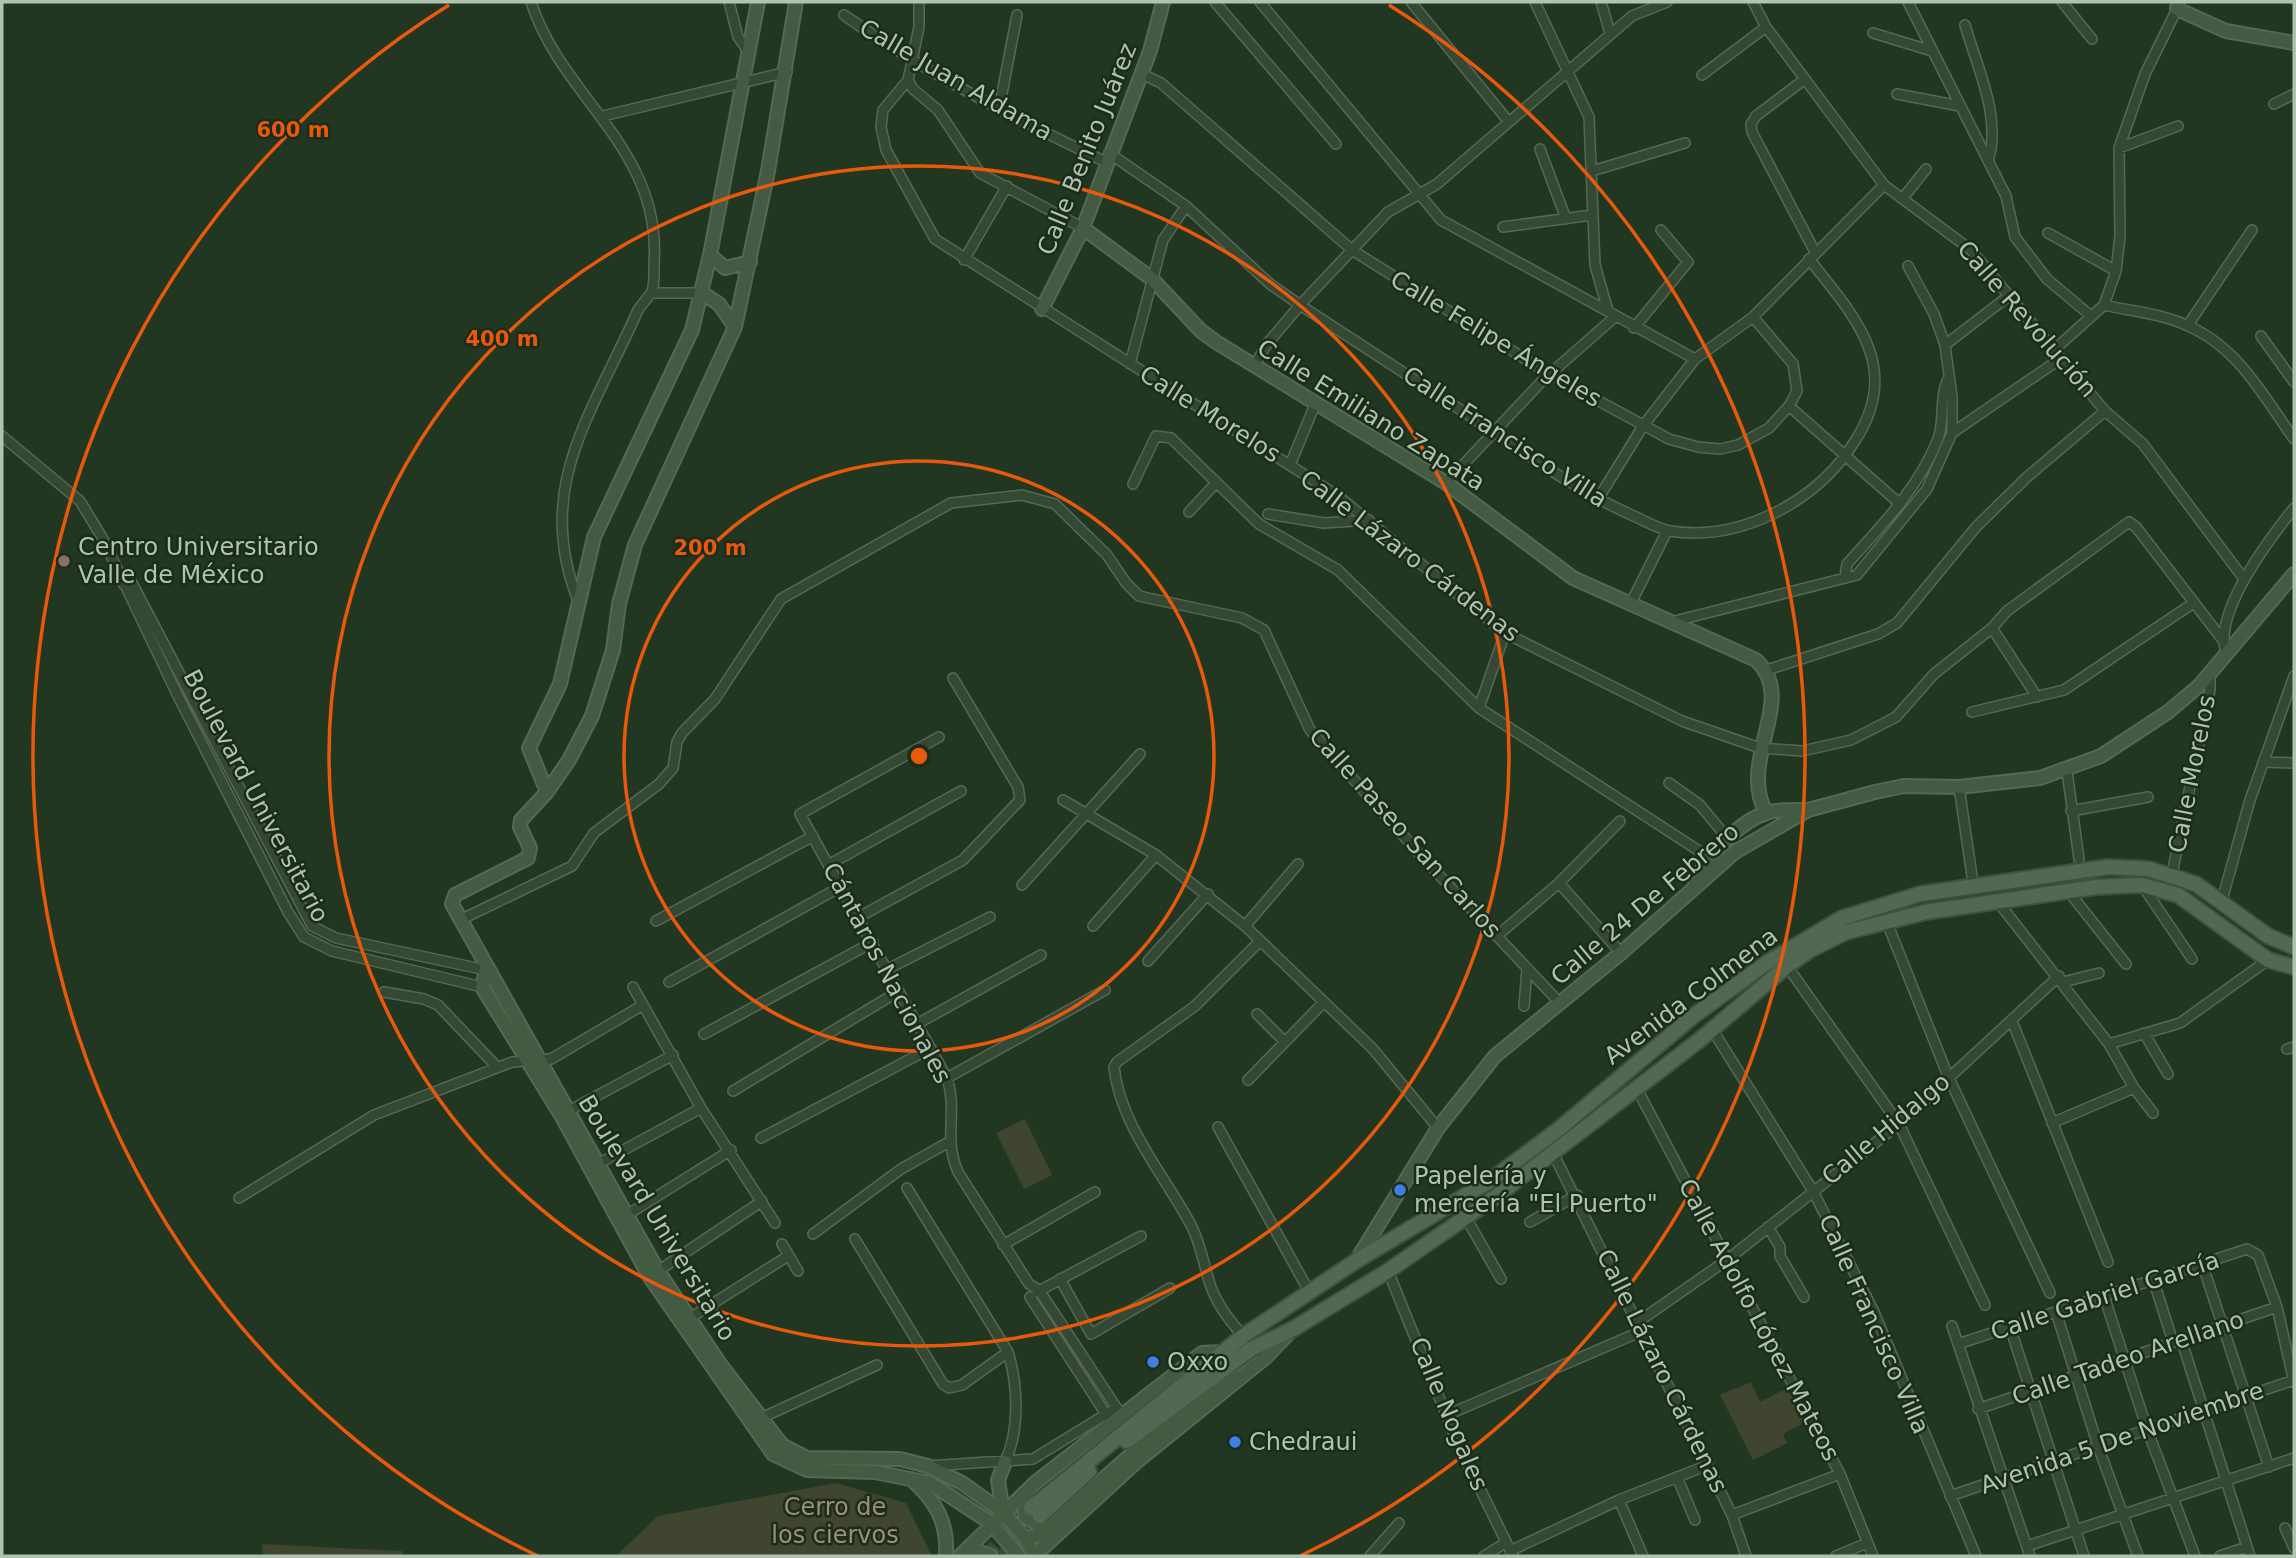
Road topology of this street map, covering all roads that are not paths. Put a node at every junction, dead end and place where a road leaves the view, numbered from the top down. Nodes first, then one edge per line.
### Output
1 (531, 2) edge
2 (729, 2) edge
3 (758, 2) edge
4 (796, 2) edge
5 (919, 2) edge
6 (1163, 2) edge
7 (1215, 2) edge
8 (1259, 2) edge
9 (1411, 2) edge
10 (1535, 2) edge
11 (1601, 2) edge
12 (1667, 2) edge
13 (1753, 2) edge
14 (1908, 2) edge
15 (2062, 2) edge
16 (2177, 5) edge
17 (844, 15) dead end
18 (1017, 15) dead end
19 (1965, 25) dead end
20 (1766, 27) junction
21 (1610, 33) junction
22 (1872, 33) dead end
23 (2092, 39) dead end
24 (2294, 43) edge
25 (748, 51) junction
26 (1932, 51) junction
27 (912, 60) junction
28 (1569, 71) junction
29 (787, 72) junction
30 (1142, 74) junction
31 (1702, 75) dead end
32 (1805, 79) junction
33 (745, 80) junction
34 (908, 80) junction
35 (1897, 94) dead end
36 (2294, 94) edge
37 (2274, 104) dead end
38 (1960, 106) junction
39 (999, 109) junction
40 (603, 116) junction
41 (1509, 122) junction
42 (2178, 126) dead end
43 (1685, 143) dead end
44 (1336, 144) dead end
45 (2119, 148) junction
46 (1540, 149) dead end
47 (1108, 158) junction
48 (1988, 161) junction
49 (1926, 169) dead end
50 (1592, 171) junction
51 (1884, 185) junction
52 (1007, 186) junction
53 (1417, 194) junction
54 (1903, 198) junction
55 (1186, 206) junction
56 (1592, 215) junction
57 (1566, 219) junction
58 (1503, 227) dead end
59 (1083, 228) junction
60 (1661, 230) dead end
61 (2252, 230) dead end
62 (2048, 233) dead end
63 (1352, 250) junction
64 (710, 255) junction
65 (1812, 256) junction
66 (964, 260) junction
67 (750, 262) junction
68 (1908, 266) dead end
69 (2116, 271) junction
70 (1152, 279) junction
71 (652, 293) junction
72 (702, 293) junction
73 (2010, 295) junction
74 (2104, 304) junction
75 (1300, 305) junction
76 (1042, 309) junction
77 (1612, 313) junction
78 (2091, 316) junction
79 (1753, 317) junction
80 (2188, 325) junction
81 (735, 327) junction
82 (1634, 328) junction
83 (2261, 335) dead end
84 (1944, 345) junction
85 (2054, 349) junction
86 (1695, 359) junction
87 (2060, 359) junction
88 (1130, 364) junction
89 (1254, 366) junction
90 (1549, 374) junction
91 (1947, 381) junction
92 (2294, 382) edge
93 (1317, 402) junction
94 (1789, 406) junction
95 (2105, 411) junction
96 (1643, 426) junction
97 (1494, 432) junction
98 (1952, 433) junction
99 (2, 436) edge
100 (2294, 439) edge
101 (1845, 458) junction
102 (1290, 465) junction
103 (1216, 483) junction
104 (1446, 483) junction
105 (1133, 484) dead end
106 (1598, 499) junction
107 (1900, 503) junction
108 (2294, 508) edge
109 (1189, 512) dead end
110 (1269, 514) dead end
111 (1369, 520) junction
112 (1667, 531) junction
113 (1845, 577) junction
114 (2244, 579) junction
115 (2291, 582) edge
116 (124, 585) junction
117 (579, 603) junction
118 (2192, 604) junction
119 (1630, 605) junction
120 (1671, 622) junction
121 (1992, 628) junction
122 (1506, 633) junction
123 (2222, 639) junction
124 (2227, 654) junction
125 (1767, 670) junction
126 (2210, 674) junction
127 (2294, 676) edge
128 (953, 678) dead end
129 (2037, 697) junction
130 (1479, 708) junction
131 (1972, 712) dead end
132 (939, 737) dead end
133 (1760, 748) junction
134 (1140, 754) dead end
135 (2263, 762) junction
136 (2294, 763) edge
137 (2067, 771) junction
138 (1669, 783) dead end
139 (1959, 787) junction
140 (240, 791) junction
141 (961, 791) dead end
142 (547, 792) junction
143 (229, 797) junction
144 (2148, 797) dead end
145 (1063, 800) dead end
146 (1808, 810) junction
147 (2071, 811) junction
148 (1766, 813) junction
149 (1088, 815) junction
150 (1619, 821) dead end
151 (813, 836) junction
152 (1727, 839) junction
153 (1156, 855) junction
154 (1710, 858) junction
155 (2079, 859) dead end
156 (830, 864) junction
157 (1298, 864) dead end
158 (2172, 874) junction
159 (1972, 876) dead end
160 (1559, 883) junction
161 (1022, 885) dead end
162 (842, 886) junction
163 (2142, 886) junction
164 (2069, 892) junction
165 (1208, 894) junction
166 (1689, 895) junction
167 (2222, 900) junction
168 (1998, 902) junction
169 (859, 917) junction
170 (990, 917) dead end
171 (460, 920) junction
172 (1886, 920) junction
173 (656, 921) dead end
174 (1094, 926) dead end
175 (1245, 926) junction
176 (1498, 936) junction
177 (1260, 941) junction
178 (873, 942) junction
179 (2294, 947) edge
180 (1621, 953) junction
181 (1041, 955) dead end
182 (2192, 959) dead end
183 (1148, 961) dead end
184 (2126, 964) dead end
185 (2282, 964) edge
186 (1787, 966) junction
187 (1527, 969) junction
188 (486, 970) junction
189 (886, 970) junction
190 (2099, 973) dead end
191 (2294, 976) edge
192 (2061, 979) junction
193 (669, 982) dead end
194 (482, 987) junction
195 (633, 987) dead end
196 (1105, 990) dead end
197 (899, 991) junction
198 (384, 992) dead end
199 (1559, 1002) junction
200 (1323, 1003) junction
201 (643, 1005) junction
202 (1524, 1006) dead end
203 (1257, 1014) dead end
204 (2012, 1021) junction
205 (917, 1024) junction
206 (1712, 1029) junction
207 (704, 1034) dead end
208 (2144, 1034) junction
209 (1284, 1042) junction
210 (2109, 1044) junction
211 (931, 1048) junction
212 (673, 1055) junction
213 (532, 1060) junction
214 (497, 1067) junction
215 (2168, 1074) dead end
216 (1948, 1076) junction
217 (947, 1079) junction
218 (1248, 1080) dead end
219 (1636, 1087) junction
220 (2134, 1088) junction
221 (733, 1091) dead end
222 (701, 1108) junction
223 (565, 1113) junction
224 (2153, 1113) dead end
225 (2052, 1123) junction
226 (1899, 1124) junction
227 (1218, 1127) dead end
228 (1438, 1128) junction
229 (761, 1138) dead end
230 (949, 1142) junction
231 (731, 1150) junction
232 (1553, 1153) junction
233 (597, 1164) junction
234 (907, 1188) dead end
235 (1813, 1191) junction
236 (1095, 1192) dead end
237 (1577, 1195) junction
238 (239, 1198) dead end
239 (762, 1201) junction
240 (627, 1215) junction
241 (1465, 1216) junction
242 (1530, 1222) dead end
243 (775, 1223) dead end
244 (1768, 1227) junction
245 (813, 1234) dead end
246 (1141, 1236) dead end
247 (855, 1238) dead end
248 (782, 1244) dead end
249 (1003, 1245) junction
250 (788, 1255) junction
251 (1356, 1261) junction
252 (1727, 1261) junction
253 (2108, 1262) dead end
254 (2202, 1263) junction
255 (658, 1270) junction
256 (1388, 1271) junction
257 (798, 1272) dead end
258 (1060, 1279) junction
259 (1501, 1279) dead end
260 (2153, 1279) junction
261 (1029, 1284) junction
262 (1170, 1288) dead end
263 (1039, 1290) junction
264 (1310, 1293) junction
265 (2050, 1293) dead end
266 (2104, 1296) junction
267 (1030, 1297) junction
268 (1804, 1297) dead end
269 (1985, 1305) dead end
270 (2277, 1307) junction
271 (2056, 1312) junction
272 (690, 1318) junction
273 (2222, 1325) junction
274 (1640, 1326) junction
275 (1952, 1326) dead end
276 (2010, 1327) junction
277 (1293, 1329) junction
278 (1242, 1336) junction
279 (2177, 1341) junction
280 (1958, 1344) junction
281 (1008, 1352) junction
282 (1221, 1352) junction
283 (1266, 1357) junction
284 (2125, 1359) junction
285 (877, 1366) dead end
286 (2075, 1376) junction
287 (2294, 1381) edge
288 (2031, 1391) junction
289 (2246, 1396) junction
290 (1978, 1409) junction
291 (2202, 1411) junction
292 (1114, 1415) junction
293 (1447, 1415) junction
294 (759, 1419) junction
295 (2147, 1430) junction
296 (2098, 1446) junction
297 (2294, 1458) edge
298 (1005, 1462) junction
299 (2053, 1462) junction
300 (1707, 1465) junction
301 (928, 1466) junction
302 (2269, 1467) junction
303 (1840, 1474) junction
304 (908, 1476) junction
305 (1677, 1477) junction
306 (2002, 1479) junction
307 (2224, 1481) junction
308 (1036, 1482) junction
309 (1950, 1496) junction
310 (2174, 1498) junction
311 (1619, 1500) junction
312 (1003, 1512) junction
313 (2125, 1513) junction
314 (1732, 1515) junction
315 (1040, 1517) junction
316 (1695, 1520) dead end
317 (991, 1523) junction
318 (1399, 1523) dead end
319 (1066, 1527) junction
320 (2285, 1528) dead end
321 (2076, 1530) junction
322 (1025, 1538) junction
323 (1867, 1543) junction
324 (2294, 1546) edge
325 (1510, 1550) edge
326 (2029, 1551) edge
327 (2248, 1552) edge
328 (961, 1555) edge
329 (946, 1556) edge
330 (991, 1556) edge
331 (1019, 1556) edge
332 (1034, 1556) edge
333 (1370, 1556) edge
334 (1484, 1556) edge
335 (1643, 1556) edge
336 (1746, 1556) edge
337 (1836, 1556) edge
338 (1873, 1556) edge
339 (1976, 1556) edge
340 (2084, 1556) edge
341 (2138, 1556) edge
342 (2195, 1556) edge
343 (2220, 1556) edge

1 - 40 street
2 - 25 street
3 - 25 street
4 - 29 street
5 - 27 street
6 - 30 street, Calle Benito Juárez
7 - 44 street
8 - 53 street
9 - 41 street
10 - 28 street
11 - 21 street
12 - 21 street
13 - 20 street, Calle Revolución
14 - 26 street
15 - 23 street
16 - 24 street
16 - 45 street
17 - 27 street, Calle Juan Aldama
18 - 39 street
19 - 48 street
20 - 31 street
20 - 32 street, Calle Revolución
21 - 28 street
22 - 26 street
25 - 33 street
26 - 38 street
27 - 34 street
27 - 39 street, Calle Juan Aldama
28 - 41 street
28 - 50 street
29 - 33 street
29 - 67 street
30 - 47 street, Calle Benito Juárez
30 - 63 street, Calle Felipe Ángeles
32 - 51 street, Calle Revolución
32 - 65 street, Calle Francisco Villa
33 - 40 street
33 - 64 street
34 - 52 street, Calle Emiliano Zapata
34 - 66 street, Calle Morelos
35 - 38 street
36 - 37 street
38 - 48 street
39 - 47 street, Calle Juan Aldama
40 - 71 street
41 - 53 street
42 - 45 street
43 - 50 street
45 - 69 street
46 - 57 street
47 - 55 street, Calle Francisco Villa
47 - 59 street, Calle Benito Juárez
48 - 78 street
49 - 54 street
50 - 56 street
51 - 54 street, Calle Revolución
51 - 65 street
52 - 59 street, Calle Emiliano Zapata
52 - 66 street
53 - 63 street
53 - 77 street
54 - 73 street, Calle Revolución
55 - 70 street
55 - 75 street, Calle Francisco Villa
56 - 57 street
56 - 77 street
57 - 58 street
59 - 70 street, Calle Emiliano Zapata
59 - 76 street, Calle Benito Juárez
60 - 82 street
61 - 80 street
62 - 69 street
63 - 75 street
63 - 90 street, Calle Felipe Ángeles
64 - 67 street
64 - 72 street
65 - 79 street
65 - 101 street, Calle Francisco Villa
66 - 76 street, Calle Morelos
67 - 81 street
68 - 84 street
69 - 74 street
70 - 88 street
70 - 89 street, Calle Emiliano Zapata
71 - 72 street
71 - 117 street
72 - 81 street
72 - 117 street
73 - 84 street
73 - 85 street, Calle Revolución
74 - 78 street
74 - 80 street
75 - 89 street
75 - 97 street, Calle Francisco Villa
76 - 88 street, Calle Morelos
77 - 82 street
77 - 90 street
78 - 85 street
79 - 86 street
79 - 94 street
80 - 100 street
81 - 142 street
82 - 86 street
83 - 92 street
84 - 91 street
85 - 87 street, Calle Revolución
86 - 96 street
87 - 95 street, Calle Revolución
87 - 98 street
88 - 102 street, Calle Morelos
89 - 93 street, Calle Emiliano Zapata
90 - 96 street, Calle Felipe Ángeles
90 - 97 street
91 - 98 street
91 - 107 street
93 - 102 street
93 - 104 street, Calle Emiliano Zapata
94 - 96 street, Calle Felipe Ángeles
94 - 101 street
95 - 114 street, Calle Revolución
95 - 125 street
96 - 106 street
97 - 104 street
97 - 106 street, Calle Francisco Villa
98 - 113 street
99 - 116 street, Boulevard Universitario
101 - 107 street
101 - 112 street, Calle Francisco Villa
102 - 111 street, Calle Lázaro Cárdenas
103 - 105 street
103 - 109 street
103 - 130 street
104 - 119 street, Calle Emiliano Zapata
106 - 112 street, Calle Francisco Villa
107 - 113 street
108 - 114 street
110 - 111 street
111 - 122 street, Calle Lázaro Cárdenas
112 - 119 street
113 - 120 street
114 - 123 street
115 - 124 street, Calle 24 De Febrero
116 - 140 street, Boulevard Universitario
116 - 143 street, Boulevard Universitario
117 - 142 street
118 - 121 street, Calle Lázaro Cárdenas
118 - 123 street
118 - 129 street
119 - 120 street, Calle Emiliano Zapata
120 - 125 street, Calle Emiliano Zapata
121 - 129 street
121 - 133 street, Calle Lázaro Cárdenas
122 - 130 street
122 - 133 street, Calle Lázaro Cárdenas
123 - 124 street
124 - 126 street, Calle 24 De Febrero
125 - 133 street
126 - 137 street, Calle 24 De Febrero
126 - 158 street, Calle Morelos
127 - 135 street
128 - 169 street
129 - 131 street
130 - 154 street
132 - 151 street, Cántaros Nacionales
133 - 148 street
134 - 149 street
135 - 136 street
135 - 167 street
137 - 139 street, Calle 24 De Febrero
137 - 147 street
138 - 152 street
139 - 146 street, Calle 24 De Febrero
139 - 159 street
140 - 143 street
140 - 188 street, Boulevard Universitario
141 - 156 street
142 - 171 street
143 - 194 street, Boulevard Universitario
144 - 147 street
145 - 149 street
146 - 148 street
146 - 166 street, Calle 24 De Febrero
147 - 155 street
148 - 152 street
149 - 153 street
149 - 161 street
150 - 160 street
151 - 156 street, Cántaros Nacionales
151 - 173 street
152 - 154 street
153 - 165 street
153 - 174 street
154 - 166 street
156 - 162 street, Cántaros Nacionales
157 - 175 street
158 - 167 main road, Avenida Colmena
158 - 251 main road, Avenida Colmena
160 - 176 street
160 - 180 street
162 - 169 street, Cántaros Nacionales
162 - 193 street
163 - 164 main road, Avenida Colmena
163 - 182 street
163 - 185 main road, Avenida Colmena
164 - 168 main road, Avenida Colmena
164 - 184 street
165 - 175 street
165 - 183 street
166 - 180 street, Calle 24 De Febrero
167 - 179 main road, Avenida Colmena
168 - 172 main road, Avenida Colmena
168 - 192 street
169 - 178 street, Cántaros Nacionales
170 - 189 street
171 - 176 street, Calle Paseo San Carlos
171 - 188 street
172 - 186 main road, Avenida Colmena
172 - 216 street
175 - 177 street
176 - 187 street, Calle Paseo San Carlos
177 - 200 street
177 - 278 street
178 - 189 street, Cántaros Nacionales
178 - 207 street
180 - 199 street, Calle 24 De Febrero
181 - 205 street
185 - 191 street
185 - 208 street
186 - 206 main road, Avenida Colmena
186 - 226 street
187 - 199 street, Calle Paseo San Carlos
187 - 202 street
188 - 194 street
188 - 213 street, Boulevard Universitario
189 - 197 street, Cántaros Nacionales
190 - 192 street, Calle Hidalgo
192 - 204 street, Calle Hidalgo
192 - 210 street
194 - 213 street, Boulevard Universitario
195 - 201 street
196 - 217 street
197 - 205 street, Cántaros Nacionales
197 - 221 street
198 - 214 street
199 - 228 street, Calle 24 De Febrero
200 - 209 street
200 - 228 street
201 - 212 street
201 - 213 street
203 - 209 street
204 - 216 street, Calle Hidalgo
204 - 225 street
205 - 211 street, Cántaros Nacionales
206 - 219 main road, Avenida Colmena
206 - 235 street, Calle Francisco Villa
208 - 210 street
208 - 215 street
209 - 218 street
210 - 220 street
211 - 217 street, Cántaros Nacionales
211 - 229 street
212 - 222 street
212 - 223 street
213 - 214 street
213 - 223 street, Boulevard Universitario
214 - 238 street
216 - 226 street, Calle Hidalgo
216 - 265 street
217 - 230 street, Cántaros Nacionales
219 - 232 main road, Avenida Colmena
219 - 252 street, Calle Adolfo López Mateos
220 - 224 street
220 - 225 street
222 - 231 street
222 - 233 street
223 - 233 street, Boulevard Universitario
223 - 304 street, Boulevard Universitario
225 - 253 street
226 - 235 street, Calle Hidalgo
226 - 269 street
227 - 264 street
228 - 251 street, Calle 24 De Febrero
230 - 245 street
230 - 249 street, Cántaros Nacionales
231 - 239 street
231 - 240 street
232 - 237 street, Calle Lázaro Cárdenas
232 - 241 main road, Avenida Colmena
233 - 240 street, Boulevard Universitario
234 - 281 street
235 - 244 street, Calle Hidalgo
235 - 309 street, Calle Francisco Villa
236 - 249 street
237 - 242 street
237 - 274 street, Calle Lázaro Cárdenas
239 - 243 street
239 - 255 street
240 - 255 street, Boulevard Universitario
241 - 256 main road, Avenida Colmena
241 - 259 street
244 - 252 street, Calle Hidalgo
244 - 268 street
246 - 258 street
247 - 281 street
248 - 250 street
249 - 261 street, Cántaros Nacionales
250 - 257 street
250 - 272 street
251 - 264 main road, Avenida Colmena
252 - 274 street, Calle Hidalgo
252 - 303 street, Calle Adolfo López Mateos
254 - 260 street, Calle Gabriel García
254 - 270 street, Calle Gabriel García
254 - 273 street
255 - 272 street, Boulevard Universitario
256 - 277 main road, Avenida Colmena
256 - 293 street, Calle Nogales
258 - 262 street
258 - 263 street
260 - 266 street, Calle Gabriel García
260 - 279 street
261 - 263 street, Cántaros Nacionales
261 - 267 street, Cántaros Nacionales
263 - 267 street
263 - 292 street
264 - 278 main road, Avenida Colmena
266 - 271 street, Calle Gabriel García
266 - 284 street
267 - 292 street
270 - 273 street, Calle Tadeo Arellano
270 - 287 street
271 - 276 street, Calle Gabriel García
271 - 286 street
272 - 294 street, Boulevard Universitario
273 - 279 street, Calle Tadeo Arellano
273 - 289 street
274 - 293 street, Calle Hidalgo
274 - 300 street, Calle Lázaro Cárdenas
275 - 280 street
276 - 280 street, Calle Gabriel García
276 - 288 street
277 - 283 street
277 - 315 main road
278 - 282 main road, Avenida Colmena
279 - 284 street, Calle Tadeo Arellano
279 - 291 street
280 - 290 street
281 - 298 street
282 - 292 street
282 - 315 main road, Avenida Colmena
283 - 315 street
283 - 319 street
284 - 286 street, Calle Tadeo Arellano
284 - 295 street
285 - 294 street
286 - 288 street, Calle Tadeo Arellano
286 - 296 street
287 - 289 street, Avenida 5 De Noviembre
288 - 290 street, Calle Tadeo Arellano
288 - 299 street
289 - 291 street, Avenida 5 De Noviembre
289 - 302 street
290 - 306 street
291 - 295 street, Avenida 5 De Noviembre
291 - 307 street
292 - 298 street
292 - 308 street
293 - 325 street, Calle Nogales
294 - 301 street, Boulevard Universitario
295 - 296 street, Avenida 5 De Noviembre
295 - 310 street
296 - 299 street, Avenida 5 De Noviembre
296 - 313 street
297 - 302 street
298 - 301 street
298 - 312 street
299 - 306 street, Avenida 5 De Noviembre
299 - 321 street
300 - 305 street
300 - 314 street, Calle Lázaro Cárdenas
301 - 312 street, Boulevard Universitario
302 - 307 street
303 - 314 street
303 - 323 street, Calle Adolfo López Mateos
304 - 317 street, Boulevard Universitario
304 - 329 street
305 - 311 street
305 - 316 street
306 - 309 street, Avenida 5 De Noviembre
306 - 326 street
307 - 310 street
307 - 327 street
308 - 312 street
308 - 315 street
309 - 339 street, Calle Francisco Villa
310 - 313 street
310 - 342 street
311 - 325 street
311 - 335 street
312 - 317 street
312 - 322 street, Boulevard Universitario
313 - 321 street
313 - 341 street
314 - 336 street, Calle Lázaro Cárdenas
315 - 319 street
315 - 322 street
317 - 328 street
317 - 331 street, Boulevard Universitario
318 - 333 street
319 - 332 street
320 - 324 street
321 - 326 street
321 - 340 street
322 - 332 street, Boulevard Universitario
323 - 337 street
323 - 338 street, Calle Adolfo López Mateos
325 - 334 street
327 - 343 street
328 - 330 street

